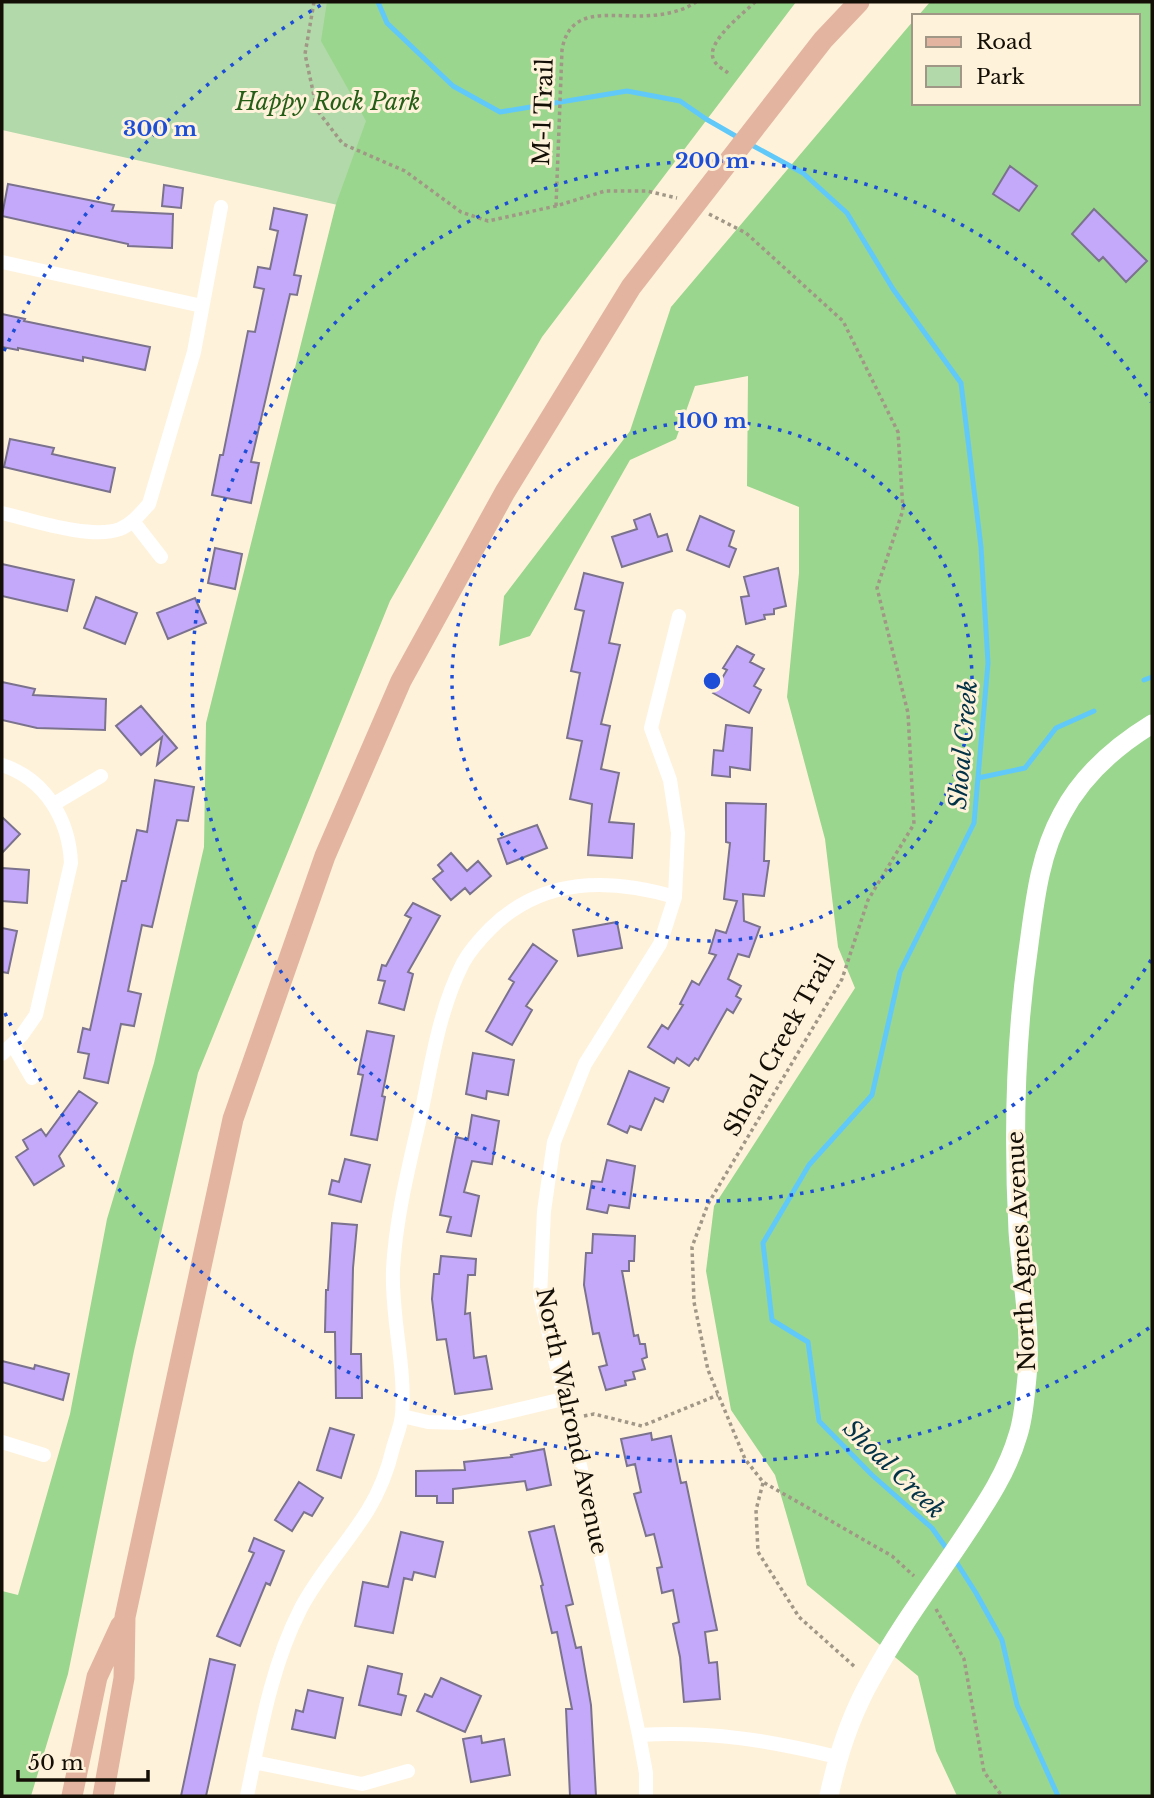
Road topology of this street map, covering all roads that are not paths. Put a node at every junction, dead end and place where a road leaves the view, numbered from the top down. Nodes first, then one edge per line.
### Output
1 (859, 2) edge
2 (220, 207) dead end
3 (2, 261) edge
4 (202, 306) junction
5 (2, 513) edge
6 (133, 521) junction
7 (161, 557) dead end
8 (679, 617) dead end
9 (1152, 724) edge
10 (2, 765) edge
11 (101, 776) dead end
12 (54, 804) junction
13 (675, 897) junction
14 (7, 1049) edge
15 (32, 1078) dead end
16 (563, 1399) junction
17 (402, 1416) junction
18 (2, 1442) edge
19 (44, 1455) dead end
20 (125, 1617) junction
21 (639, 1735) junction
22 (837, 1757) junction
23 (254, 1762) junction
24 (408, 1771) dead end
25 (72, 1796) edge
26 (103, 1796) edge
27 (247, 1796) edge
28 (646, 1796) edge
29 (829, 1796) edge

1 - 20 main road
2 - 4 street
3 - 4 street
4 - 6 street
5 - 6 street
6 - 7 street
8 - 13 street, North Walrond Avenue
9 - 22 street, North Agnes Avenue
10 - 12 street
11 - 12 street
12 - 14 street
13 - 16 street, North Walrond Avenue
13 - 17 street
14 - 15 street
16 - 17 street
16 - 21 street, North Walrond Avenue
17 - 23 street
18 - 19 street
20 - 25 main road
20 - 26 main road
21 - 22 street
21 - 28 street, North Walrond Avenue
22 - 29 street, North Agnes Avenue
23 - 24 street
23 - 27 street

